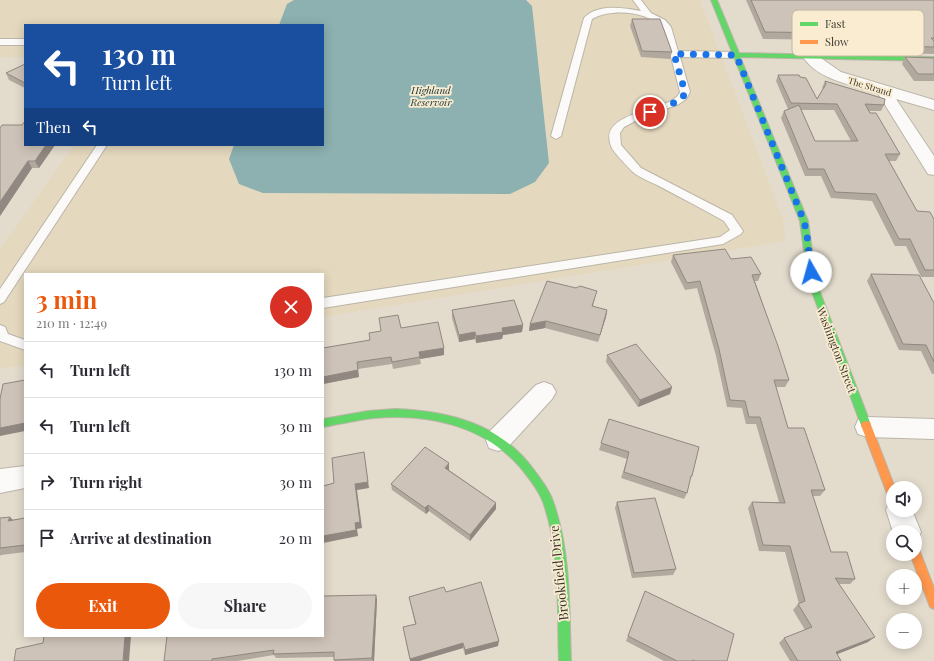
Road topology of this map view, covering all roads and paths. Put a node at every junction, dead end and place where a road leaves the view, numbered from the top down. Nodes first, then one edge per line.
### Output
1 (637, 0) edge
2 (714, 0) edge
3 (648, 15) junction
4 (0, 42) edge
5 (24, 42) edge
6 (674, 54) junction
7 (736, 55) junction
8 (810, 57) junction
9 (934, 59) edge
10 (883, 90) junction
11 (934, 105) edge
12 (556, 136) dead end
13 (101, 146) edge
14 (934, 170) edge
15 (0, 299) edge
16 (324, 303) edge
17 (0, 330) edge
18 (24, 345) edge
19 (544, 392) dead end
20 (324, 423) edge
21 (867, 427) junction
22 (934, 429) edge
23 (498, 440) junction
24 (24, 477) edge
25 (0, 481) edge
26 (887, 481) edge
27 (918, 561) edge
28 (934, 603) edge
29 (565, 661) edge

1 - 3 lane
2 - 7 street, Washington Street
3 - 6 lane
3 - 12 lane
4 - 5 lane
6 - 7 lane
6 - 16 lane
7 - 8 street
7 - 21 street, Washington Street
8 - 9 street
8 - 10 street, The Strand
10 - 11 street, The Strand
10 - 14 street
13 - 15 lane
17 - 18 lane
19 - 23 street
20 - 23 street, Brookfield Drive
21 - 22 street
21 - 26 street, Washington Street
23 - 29 street, Brookfield Drive
24 - 25 street
27 - 28 street

